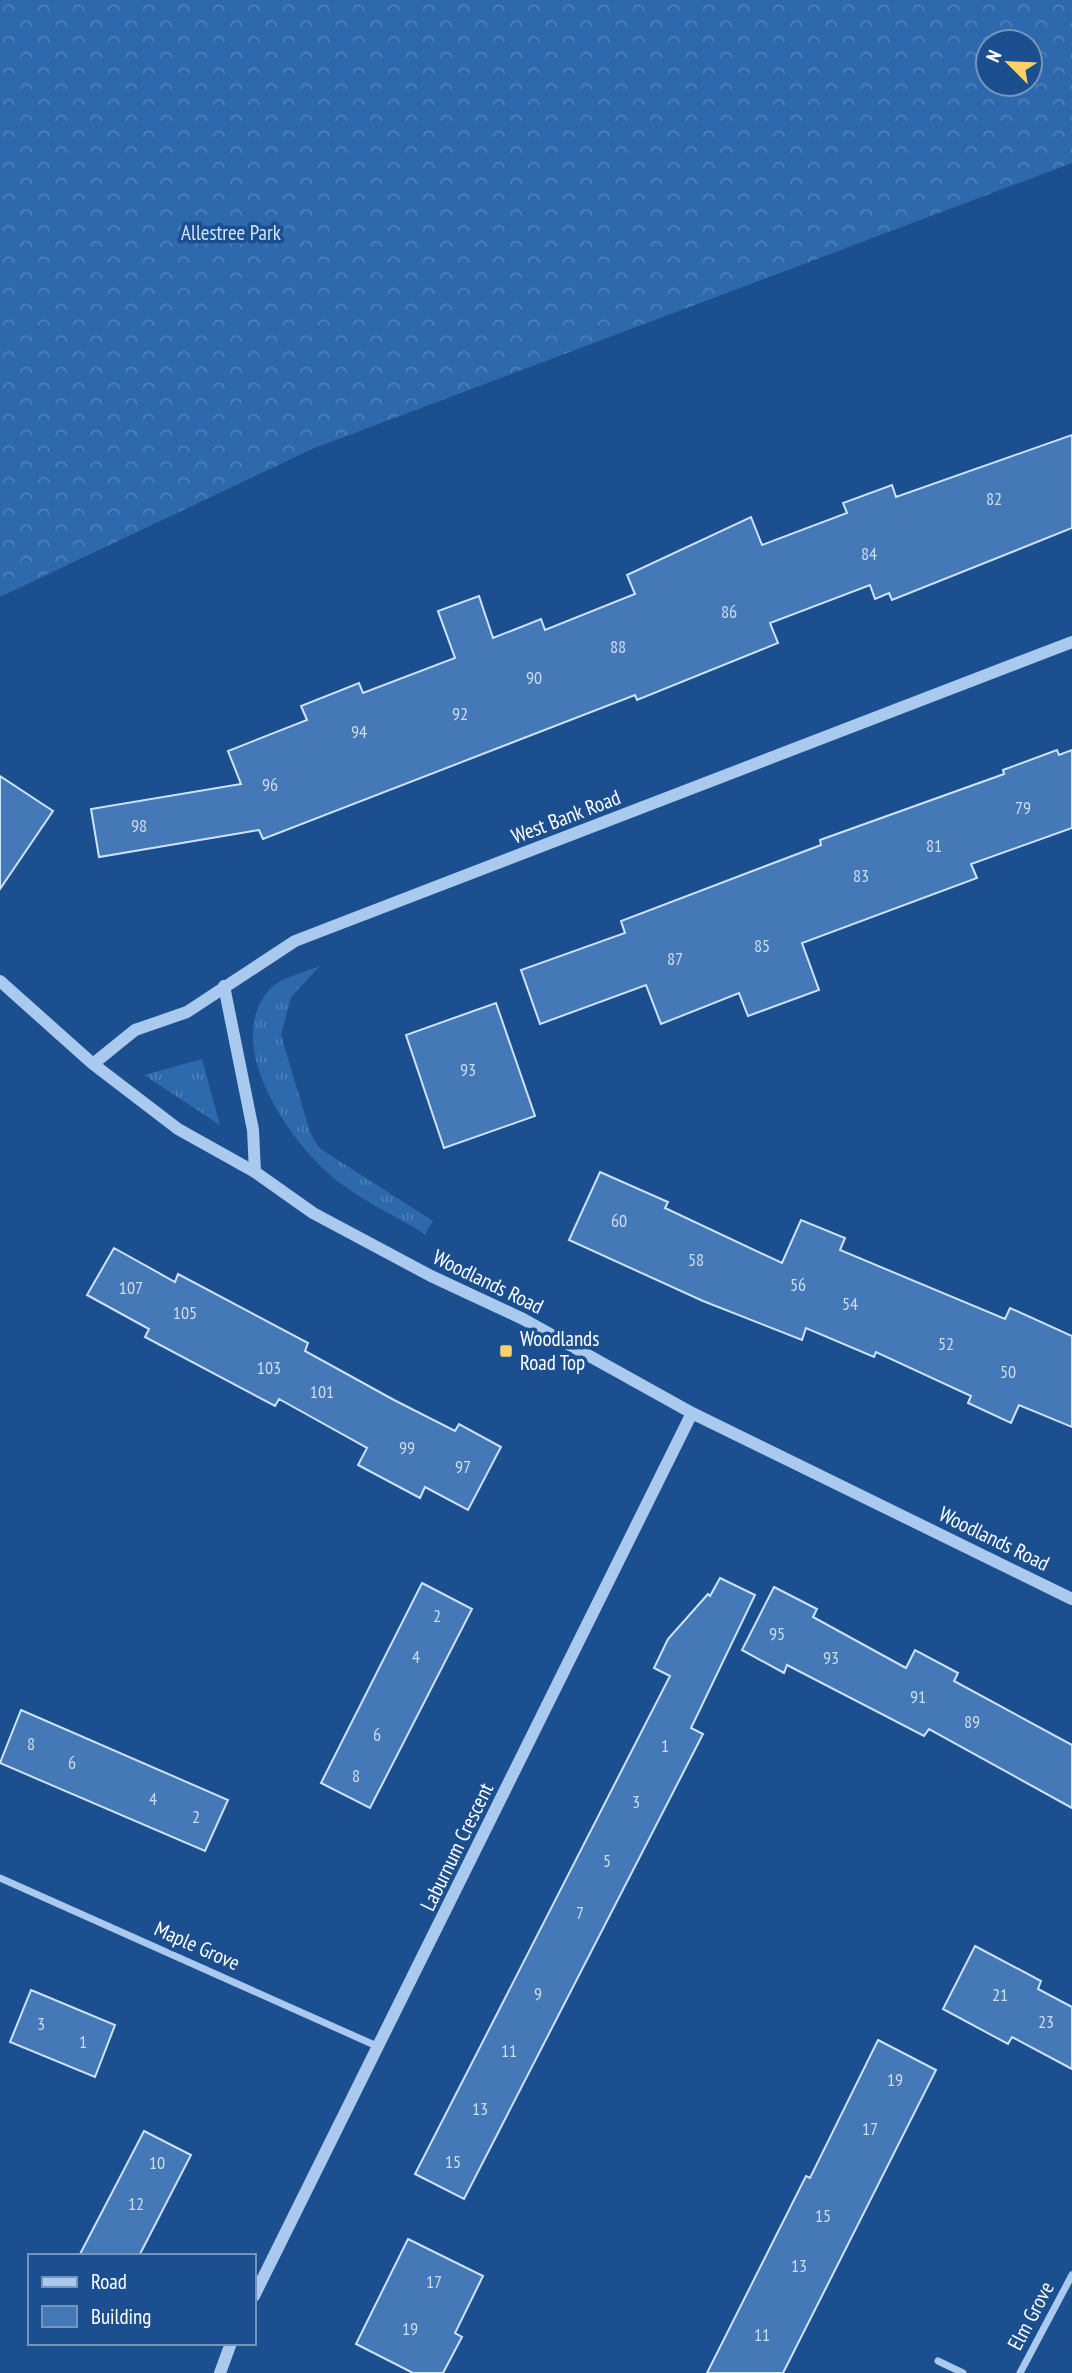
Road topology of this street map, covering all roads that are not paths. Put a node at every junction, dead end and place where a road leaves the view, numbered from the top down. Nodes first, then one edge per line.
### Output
1 (1072, 642) edge
2 (0, 981) edge
3 (224, 986) junction
4 (93, 1064) junction
5 (255, 1172) junction
6 (692, 1413) junction
7 (1072, 1599) edge
8 (0, 1878) edge
9 (380, 2047) junction
10 (1072, 2275) edge
11 (256, 2292) edge
12 (231, 2345) edge
13 (938, 2361) dead end
14 (220, 2373) edge
15 (963, 2373) edge
16 (1020, 2373) edge

1 - 3 street, West Bank Road
2 - 4 street, Woodlands Road
3 - 4 street, West Bank Road
3 - 5 street
4 - 5 street, Woodlands Road
5 - 6 street, Woodlands Road
6 - 7 street, Woodlands Road
6 - 9 street, Laburnum Crescent
8 - 9 street, Maple Grove
9 - 11 street, Laburnum Crescent
10 - 16 street, Elm Grove
12 - 14 street
13 - 15 street

